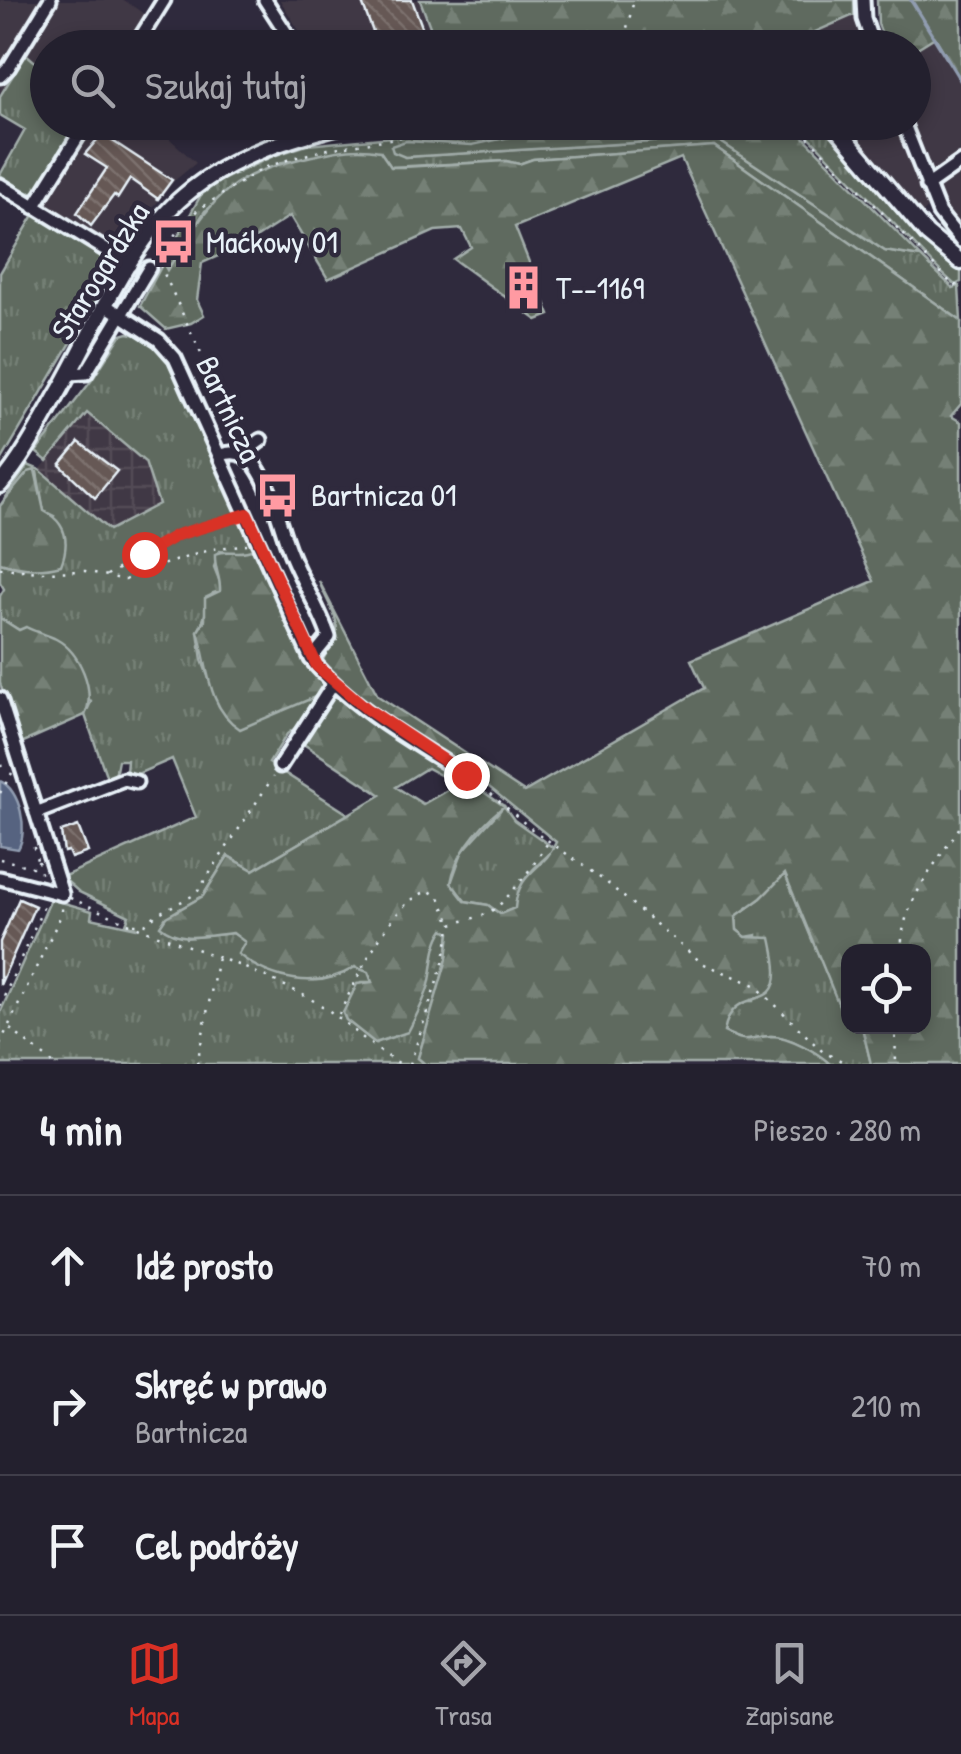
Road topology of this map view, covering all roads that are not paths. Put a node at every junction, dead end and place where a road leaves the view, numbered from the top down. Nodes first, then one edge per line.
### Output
1 (50, 0) edge
2 (164, 0) edge
3 (265, 0) edge
4 (864, 0) edge
5 (32, 30) edge
6 (145, 30) edge
7 (284, 30) edge
8 (868, 30) edge
9 (30, 33) edge
10 (0, 76) edge
11 (76, 140) edge
12 (289, 140) edge
13 (847, 140) edge
14 (910, 140) edge
15 (961, 162) edge
16 (0, 185) edge
17 (927, 186) junction
18 (34, 206) junction
19 (961, 241) edge
20 (961, 262) edge
21 (130, 265) junction
22 (149, 268) dead end
23 (106, 306) junction
24 (122, 315) junction
25 (69, 374) junction
26 (261, 440) dead end
27 (244, 451) junction
28 (221, 455) junction
29 (0, 485) edge
30 (288, 550) junction
31 (266, 560) junction
32 (311, 659) junction
33 (333, 684) junction
34 (0, 698) edge
35 (280, 766) road end
36 (466, 775) dead end
37 (136, 782) dead end
38 (36, 813) junction
39 (0, 878) edge

1 - 5 street
2 - 6 street
3 - 7 street
4 - 8 street
9 - 10 street
11 - 18 street
12 - 21 main road, Starogardzka
13 - 20 main road
14 - 17 street
15 - 17 street
16 - 18 street
17 - 19 street
18 - 21 street
21 - 23 main road, Starogardzka
22 - 24 street
23 - 24 street, Bartnicza
23 - 25 main road, Starogardzka
24 - 25 street
24 - 28 street, Bartnicza
25 - 29 main road, Starogardzka
26 - 27 street
27 - 28 street
27 - 30 street
28 - 31 street, Bartnicza
30 - 31 street
30 - 32 street
31 - 32 street, Bartnicza
32 - 33 street, Bartnicza
33 - 35 street
33 - 36 street, Bartnicza
34 - 38 street
37 - 38 street
38 - 39 street

